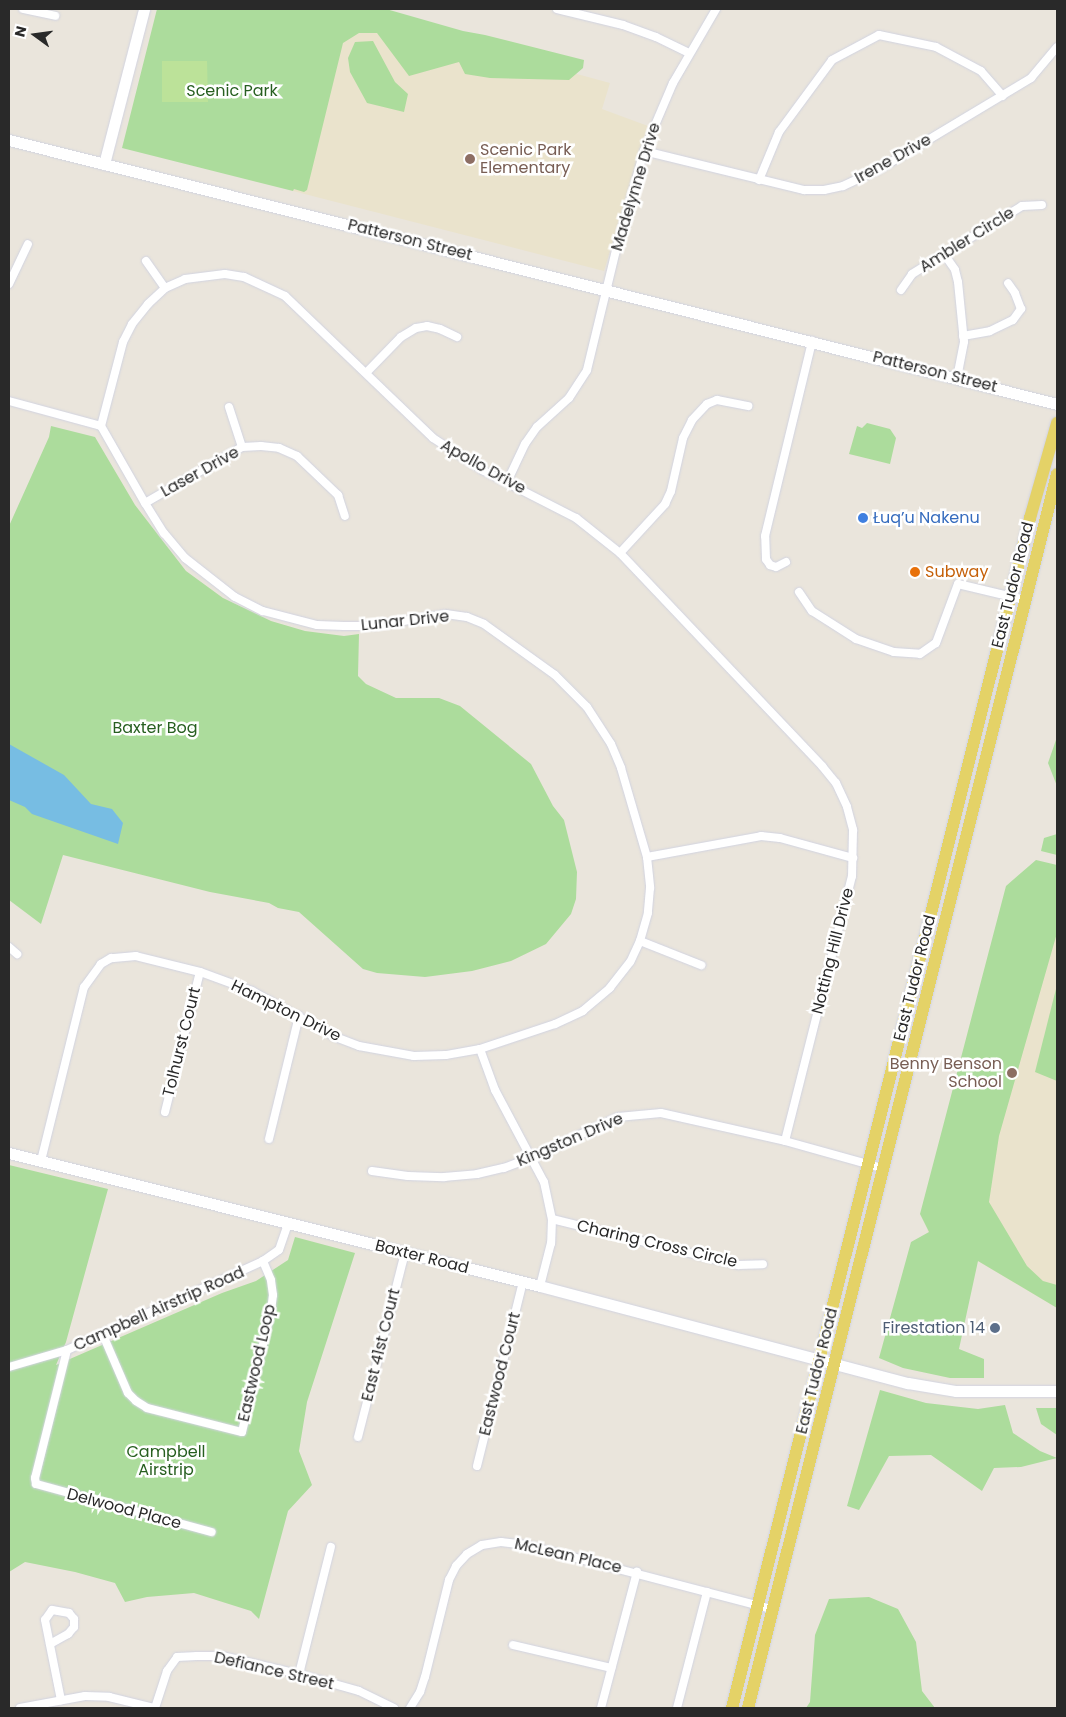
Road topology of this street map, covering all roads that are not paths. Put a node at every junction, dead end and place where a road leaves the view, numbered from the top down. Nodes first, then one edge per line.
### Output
1 (23, 9) edge
2 (144, 9) edge
3 (557, 9) edge
4 (716, 9) edge
5 (55, 16) dead end
6 (1057, 47) edge
7 (688, 53) junction
8 (1003, 96) junction
9 (9, 140) edge
10 (644, 151) junction
11 (104, 164) junction
12 (759, 180) junction
13 (1042, 206) dead end
14 (28, 244) dead end
15 (944, 254) junction
16 (146, 261) dead end
17 (1008, 283) dead end
18 (9, 284) edge
19 (164, 288) junction
20 (606, 290) junction
21 (901, 290) dead end
22 (963, 336) junction
23 (457, 337) dead end
24 (812, 341) junction
25 (366, 372) junction
26 (957, 377) junction
27 (9, 401) edge
28 (1057, 404) edge
29 (748, 406) dead end
30 (229, 407) dead end
31 (1057, 423) edge
32 (101, 426) junction
33 (242, 448) junction
34 (1057, 474) edge
35 (506, 482) junction
36 (145, 503) junction
37 (345, 516) dead end
38 (620, 553) junction
39 (786, 562) dead end
40 (800, 592) dead end
41 (1010, 596) junction
42 (1025, 600) junction
43 (822, 766) joint
44 (647, 857) junction
45 (853, 858) junction
46 (640, 941) junction
47 (9, 947) edge
48 (17, 954) dead end
49 (701, 965) dead end
50 (200, 972) junction
51 (299, 1016) junction
52 (480, 1049) junction
53 (165, 1112) dead end
54 (269, 1139) dead end
55 (785, 1141) junction
56 (9, 1154) edge
57 (532, 1157) junction
58 (41, 1161) junction
59 (868, 1164) junction
60 (882, 1168) junction
61 (372, 1171) dead end
62 (552, 1219) junction
63 (288, 1224) junction
64 (405, 1253) junction
65 (263, 1262) junction
66 (763, 1264) dead end
67 (523, 1282) junction
68 (540, 1286) junction
69 (103, 1335) junction
70 (68, 1350) junction
71 (819, 1360) junction
72 (834, 1364) junction
73 (9, 1367) edge
74 (1057, 1391) edge
75 (358, 1437) dead end
76 (477, 1466) dead end
77 (212, 1532) dead end
78 (331, 1547) dead end
79 (637, 1572) junction
80 (707, 1592) junction
81 (758, 1605) junction
82 (772, 1609) junction
83 (50, 1644) junction
84 (513, 1644) dead end
85 (611, 1668) junction
86 (299, 1674) junction
87 (61, 1700) junction
88 (20, 1708) edge
89 (155, 1708) edge
90 (394, 1708) edge
91 (410, 1708) edge
92 (601, 1708) edge
93 (677, 1708) edge
94 (732, 1708) edge
95 (748, 1708) edge

1 - 5 street
2 - 11 street
3 - 7 street
4 - 7 street, Madelynne Drive
6 - 8 street, Irene Drive
7 - 10 street, Madelynne Drive
8 - 12 street, Irene Drive
8 - 12 street
9 - 11 street, Patterson Street
10 - 12 street, Irene Drive
10 - 20 street, Madelynne Drive
11 - 20 street, Patterson Street
13 - 15 street, Ambler Circle
14 - 18 street
15 - 21 street, Ambler Circle
15 - 22 street
16 - 19 street
17 - 22 street
19 - 25 street, Apollo Drive
19 - 32 street, Apollo Drive
20 - 24 street, Patterson Street
20 - 35 street, Madelynne Drive
22 - 26 street
23 - 25 street
24 - 26 street, Patterson Street
24 - 39 street
25 - 35 street, Apollo Drive
26 - 28 street, Patterson Street
27 - 32 street
29 - 38 street
30 - 33 street
31 - 41 main road, East Tudor Road
32 - 36 street, Lunar Drive
33 - 36 street, Laser Drive
33 - 37 street, Laser Drive
34 - 42 main road, East Tudor Road
35 - 38 street, Apollo Drive
36 - 44 street, Lunar Drive
38 - 43 street, Apollo Drive
40 - 41 street
41 - 42 street
41 - 59 main road, East Tudor Road
42 - 60 main road, East Tudor Road
43 - 45 street, Notting Hill Drive
44 - 45 street
44 - 46 street, Lunar Drive
45 - 55 street, Notting Hill Drive
46 - 49 street
46 - 52 street, Hampton Drive
47 - 48 street
50 - 51 street, Hampton Drive
50 - 53 street, Tolhurst Court
50 - 58 street, Hampton Drive
51 - 52 street, Hampton Drive
51 - 54 street
52 - 57 street
55 - 57 street, Kingston Drive
55 - 59 street, Kingston Drive
56 - 58 street, Baxter Road
57 - 61 street, Kingston Drive
57 - 62 street
58 - 63 street, Baxter Road
59 - 60 street, Kingston Drive
59 - 71 main road, East Tudor Road
60 - 72 main road, East Tudor Road
62 - 66 street, Charing Cross Circle
62 - 68 street
63 - 64 street, Baxter Road
63 - 65 street, Campbell Airstrip Road
64 - 67 street, Baxter Road
64 - 75 street, East 41st Court
65 - 69 street, Campbell Airstrip Road
65 - 69 street, Eastwood Loop
67 - 68 street, Baxter Road
67 - 76 street, Eastwood Court
68 - 71 street, Baxter Road
69 - 70 street, Campbell Airstrip Road
70 - 73 street, Campbell Airstrip Road
70 - 77 street, Delwood Place
71 - 72 street, Baxter Road
71 - 81 main road, East Tudor Road
72 - 74 street
72 - 82 main road, East Tudor Road
78 - 86 street
79 - 80 street, McLean Place
79 - 85 street
79 - 91 street, McLean Place
80 - 81 street, McLean Place
80 - 93 street
81 - 82 street, McLean Place
81 - 94 main road, East Tudor Road
82 - 95 main road, East Tudor Road
83 - 83 street
83 - 87 street
84 - 85 street
85 - 92 street
86 - 89 street, Defiance Street
86 - 90 street, Defiance Street
87 - 88 street
87 - 89 street

